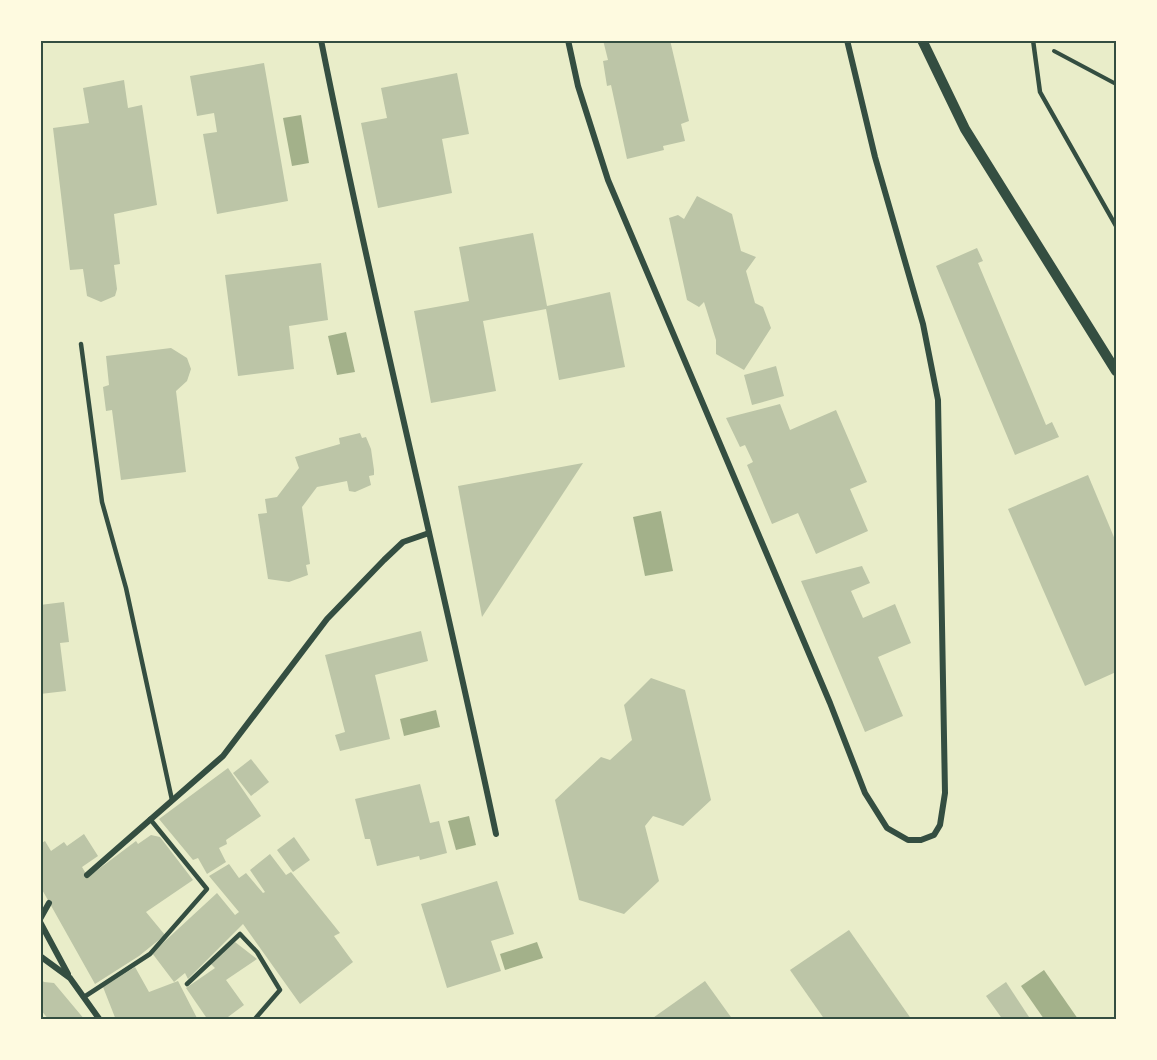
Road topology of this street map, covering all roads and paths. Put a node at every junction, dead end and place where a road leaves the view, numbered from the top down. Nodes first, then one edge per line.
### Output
1 (321, 40) edge
2 (568, 40) edge
3 (847, 40) edge
4 (922, 40) edge
5 (1034, 40) edge
6 (1045, 46) dead end
7 (1116, 84) edge
8 (1116, 226) edge
9 (81, 344) dead end
10 (1116, 371) edge
11 (429, 533) junction
12 (172, 800) junction
13 (150, 819) junction
14 (496, 834) dead end
15 (87, 874) dead end
16 (50, 903) dead end
17 (40, 921) edge
18 (40, 956) edge
19 (70, 978) junction
20 (188, 984) dead end
21 (84, 998) junction
22 (100, 1020) edge
23 (254, 1020) edge

1 - 11 street
2 - 3 street
4 - 10 street
5 - 8 lane
6 - 7 path
9 - 12 lane
11 - 12 street
11 - 14 street
12 - 13 street
13 - 15 street
13 - 21 lane
16 - 17 street
17 - 19 street
18 - 19 street
19 - 21 street
20 - 23 lane
21 - 22 street

